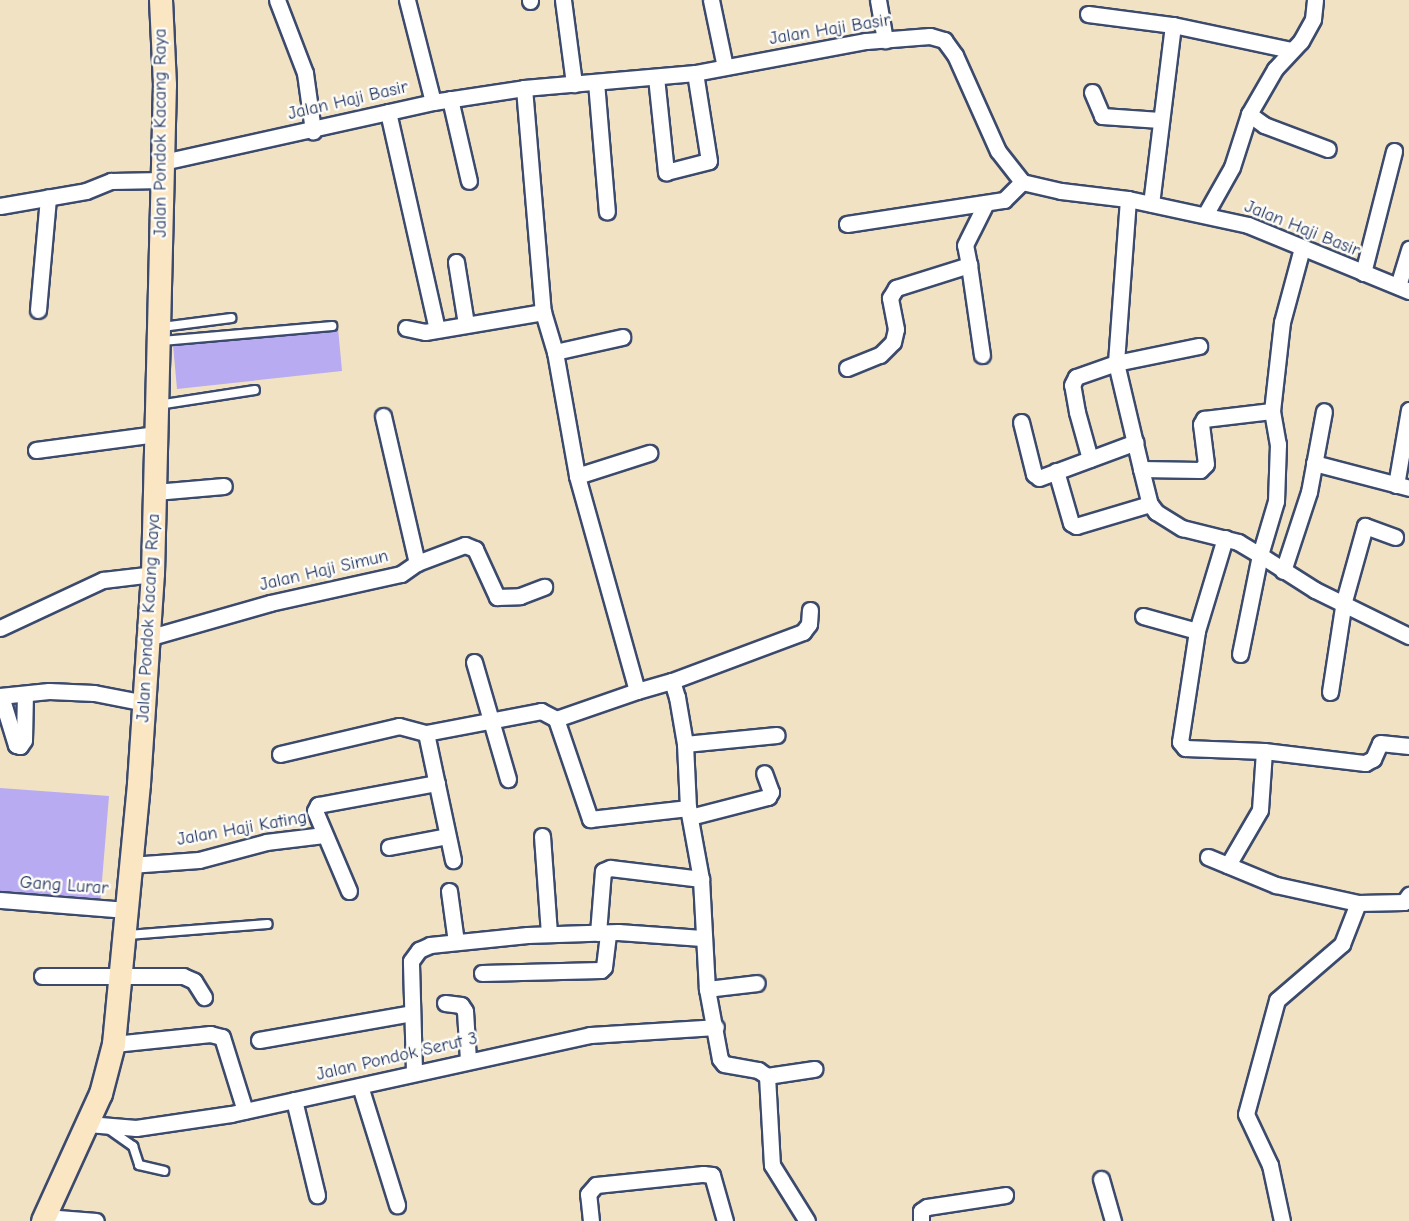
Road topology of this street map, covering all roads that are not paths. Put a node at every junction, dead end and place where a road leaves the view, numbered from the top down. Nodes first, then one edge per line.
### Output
1 (160, 0) edge
2 (277, 0) edge
3 (407, 0) edge
4 (564, 0) edge
5 (711, 0) edge
6 (878, 0) edge
7 (1315, 0) edge
8 (1088, 14) dead end
9 (1173, 25) junction
10 (885, 40) junction
11 (1291, 50) junction
12 (725, 67) junction
13 (695, 73) junction
14 (656, 77) junction
15 (597, 82) junction
16 (574, 84) junction
17 (524, 88) junction
18 (1092, 92) dead end
19 (450, 99) junction
20 (433, 102) junction
21 (388, 112) junction
22 (1249, 114) junction
23 (1160, 120) junction
24 (313, 130) junction
25 (1328, 149) dead end
26 (1394, 152) dead end
27 (163, 171) junction
28 (469, 181) dead end
29 (1022, 182) junction
30 (48, 197) junction
31 (1128, 199) junction
32 (986, 203) junction
33 (1151, 204) junction
34 (0, 206) edge
35 (607, 212) dead end
36 (1204, 215) junction
37 (847, 224) dead end
38 (1302, 248) junction
39 (1409, 249) edge
40 (456, 262) dead end
41 (969, 265) junction
42 (1363, 273) junction
43 (1404, 289) edge
44 (38, 310) dead end
45 (543, 312) junction
46 (231, 318) dead end
47 (466, 324) junction
48 (332, 326) dead end
49 (406, 328) dead end
50 (437, 330) junction
51 (158, 335) junction
52 (622, 337) dead end
53 (1199, 346) dead end
54 (555, 352) junction
55 (982, 355) dead end
56 (1116, 363) junction
57 (848, 368) dead end
58 (255, 390) dead end
59 (157, 406) junction
60 (1409, 410) edge
61 (1272, 411) junction
62 (1324, 411) dead end
63 (383, 416) dead end
64 (1020, 422) dead end
65 (156, 434) junction
66 (1136, 442) junction
67 (36, 450) dead end
68 (649, 453) dead end
69 (1090, 459) junction
70 (1314, 463) junction
71 (1141, 469) junction
72 (1056, 471) junction
73 (577, 476) junction
74 (224, 486) dead end
75 (1403, 486) edge
76 (155, 492) junction
77 (1150, 504) junction
78 (1395, 537) dead end
79 (1225, 538) junction
80 (1260, 555) junction
81 (417, 563) junction
82 (1283, 571) junction
83 (153, 574) junction
84 (544, 587) dead end
85 (1344, 601) junction
86 (810, 610) dead end
87 (1143, 616) dead end
88 (0, 628) edge
89 (1197, 631) junction
90 (1409, 636) edge
91 (151, 637) junction
92 (1240, 654) dead end
93 (474, 662) dead end
94 (672, 681) junction
95 (638, 691) junction
96 (1330, 692) dead end
97 (25, 693) junction
98 (0, 696) edge
99 (146, 703) junction
100 (556, 719) junction
101 (490, 723) junction
102 (426, 733) junction
103 (777, 735) dead end
104 (685, 744) junction
105 (1409, 746) edge
106 (1264, 750) junction
107 (280, 754) dead end
108 (764, 773) dead end
109 (508, 779) dead end
110 (437, 783) junction
111 (689, 813) junction
112 (324, 835) junction
113 (447, 836) junction
114 (542, 836) dead end
115 (389, 847) dead end
116 (1208, 857) dead end
117 (453, 860) dead end
118 (130, 865) junction
119 (1228, 865) junction
120 (701, 879) junction
121 (348, 891) dead end
122 (449, 891) dead end
123 (0, 900) edge
124 (1407, 900) edge
125 (1358, 903) junction
126 (126, 910) junction
127 (268, 924) dead end
128 (603, 933) junction
129 (549, 934) junction
130 (123, 935) junction
131 (702, 938) junction
132 (456, 942) junction
133 (482, 974) dead end
134 (42, 976) dead end
135 (119, 978) junction
136 (757, 983) dead end
137 (707, 989) junction
138 (204, 997) dead end
139 (445, 1003) dead end
140 (412, 1013) junction
141 (716, 1027) junction
142 (259, 1040) dead end
143 (114, 1044) junction
144 (468, 1060) junction
145 (814, 1069) dead end
146 (414, 1071) junction
147 (767, 1076) junction
148 (360, 1086) junction
149 (294, 1101) junction
150 (245, 1111) junction
151 (98, 1126) junction
152 (164, 1171) dead end
153 (1101, 1179) dead end
154 (317, 1195) dead end
155 (1005, 1195) dead end
156 (397, 1205) dead end
157 (44, 1219) edge
158 (96, 1221) edge
159 (591, 1221) edge
160 (724, 1221) edge
161 (807, 1221) edge
162 (921, 1221) edge
163 (1113, 1221) edge
164 (1282, 1221) edge

1 - 27 main road, Jalan Pondok Kacang Raya
2 - 24 street
3 - 20 street
4 - 16 street
5 - 12 street
6 - 10 street
7 - 11 street
8 - 9 street
9 - 11 street
9 - 23 street
10 - 12 street, Jalan Haji Basir
10 - 29 street, Jalan Haji Basir
11 - 22 street
12 - 13 street, Jalan Haji Basir
13 - 14 street, Jalan Haji Basir
13 - 14 street
14 - 15 street, Jalan Haji Basir
15 - 16 street, Jalan Haji Basir
15 - 35 street
16 - 17 street, Jalan Haji Basir
17 - 19 street, Jalan Haji Basir
17 - 45 street
18 - 23 street
19 - 20 street, Jalan Haji Basir
19 - 28 street
20 - 21 street, Jalan Haji Basir
21 - 24 street, Jalan Haji Basir
21 - 50 street
22 - 25 street
22 - 36 street
23 - 33 street
24 - 27 street, Jalan Haji Basir
26 - 42 street
27 - 30 street, Jalan Haji Basir
27 - 51 main road, Jalan Pondok Kacang Raya
29 - 31 street, Jalan Haji Basir
29 - 32 street
30 - 34 street, Jalan Haji Basir
30 - 44 street
31 - 33 street, Jalan Haji Basir
31 - 56 street
32 - 37 street
32 - 41 street
33 - 36 street, Jalan Haji Basir
36 - 38 street, Jalan Haji Basir
38 - 42 street, Jalan Haji Basir
38 - 61 street
39 - 43 street
40 - 47 street
41 - 55 street
41 - 57 street
42 - 43 street, Jalan Haji Basir
45 - 47 street
45 - 54 street
46 - 51 lane
47 - 50 street
48 - 51 lane
49 - 50 street
51 - 59 main road, Jalan Pondok Kacang Raya
52 - 54 street
53 - 56 street
54 - 73 street
56 - 66 street
56 - 69 street
58 - 59 lane
59 - 65 main road, Jalan Pondok Kacang Raya
60 - 75 street
61 - 71 street
61 - 80 street
62 - 70 street
63 - 81 street
64 - 72 street
65 - 67 street
65 - 76 main road, Jalan Pondok Kacang Raya
66 - 69 street
66 - 71 street
68 - 73 street
69 - 72 street
70 - 75 street
70 - 82 street
71 - 77 street
72 - 77 street
73 - 95 street
74 - 76 street
76 - 83 main road, Jalan Pondok Kacang Raya
77 - 79 street
78 - 85 street
79 - 80 street
79 - 89 street
80 - 82 street
80 - 92 street
81 - 84 street, Jalan Haji Simun
81 - 91 street, Jalan Haji Simun
82 - 85 street
83 - 88 street
83 - 91 main road, Jalan Pondok Kacang Raya
85 - 90 street
85 - 96 street
86 - 94 street
87 - 89 street
89 - 106 street
91 - 99 main road, Jalan Pondok Kacang Raya
93 - 101 street
94 - 95 street
94 - 104 street
95 - 100 street
97 - 98 street
97 - 98 street
97 - 99 street
99 - 118 main road, Jalan Pondok Kacang Raya
100 - 101 street
100 - 111 street
101 - 102 street
101 - 109 street
102 - 107 street
102 - 110 street
103 - 104 street
104 - 111 street
105 - 106 street
106 - 119 street
108 - 111 street
110 - 112 street
110 - 113 street
111 - 120 street
112 - 118 street, Jalan Haji Kating
112 - 121 street
113 - 115 street
113 - 117 street
114 - 129 street
116 - 119 street
118 - 126 main road, Jalan Pondok Kacang Raya
119 - 125 street
120 - 128 street
120 - 131 street
122 - 132 street
123 - 126 street, Gang Lurar
124 - 125 street
125 - 164 street
126 - 130 main road, Jalan Pondok Kacang Raya
127 - 130 lane
128 - 129 street
128 - 131 street
128 - 133 street
129 - 132 street
130 - 135 main road, Jalan Pondok Kacang Raya
131 - 137 street
132 - 140 street
134 - 135 street
135 - 138 street
135 - 143 main road, Jalan Pondok Kacang Raya
136 - 137 street
137 - 141 street
139 - 144 street
140 - 142 street
140 - 146 street
141 - 144 street, Jalan Pondok Serut 3
141 - 147 street
143 - 150 street
143 - 151 main road, Jalan Pondok Kacang Raya
144 - 146 street, Jalan Pondok Serut 3
145 - 147 street
146 - 148 street, Jalan Pondok Serut 3
147 - 161 street
148 - 149 street, Jalan Pondok Serut 3
148 - 156 street
149 - 150 street, Jalan Pondok Serut 3
149 - 154 street
150 - 151 street, Jalan Pondok Serut 3
151 - 152 lane
151 - 157 main road, Jalan Pondok Kacang Raya
153 - 163 street
155 - 162 street
157 - 158 street
159 - 160 street

